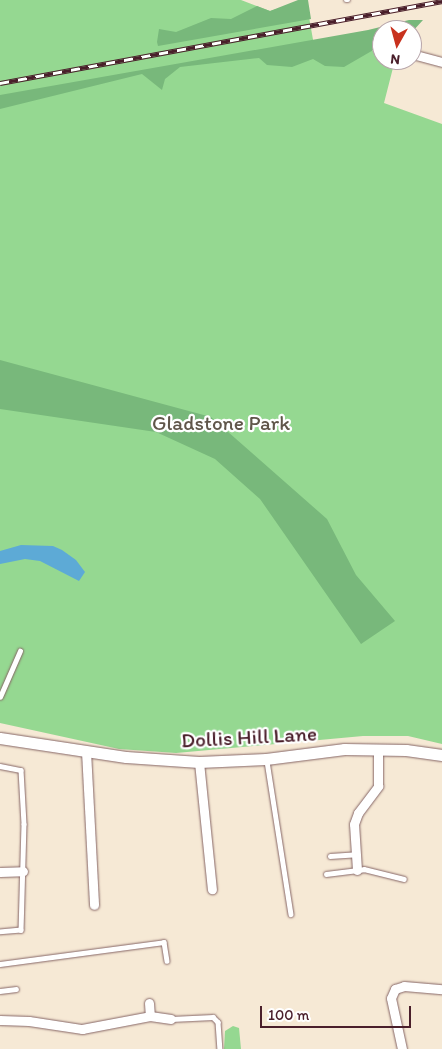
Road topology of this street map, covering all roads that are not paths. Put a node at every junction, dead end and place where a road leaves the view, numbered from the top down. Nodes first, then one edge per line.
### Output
1 (422, 57) edge
2 (442, 62) edge
3 (20, 652) dead end
4 (0, 697) edge
5 (0, 738) edge
6 (378, 749) junction
7 (86, 751) junction
8 (442, 755) edge
9 (266, 759) junction
10 (199, 762) junction
11 (0, 766) edge
12 (356, 854) junction
13 (330, 856) dead end
14 (357, 870) junction
15 (23, 871) junction
16 (0, 872) edge
17 (326, 874) dead end
18 (404, 879) dead end
19 (212, 889) dead end
20 (94, 905) dead end
21 (291, 914) dead end
22 (0, 932) edge
23 (167, 960) dead end
24 (0, 964) edge
25 (16, 989) dead end
26 (442, 989) edge
27 (0, 991) edge
28 (150, 1003) dead end
29 (150, 1016) junction
30 (171, 1019) joint
31 (0, 1020) edge
32 (220, 1049) edge
33 (402, 1049) edge

1 - 2 street
3 - 4 lane
5 - 7 street, Dollis Hill Lane
6 - 8 street, Dollis Hill Lane
6 - 9 street, Dollis Hill Lane
6 - 12 street
7 - 10 street, Dollis Hill Lane
7 - 20 street
9 - 10 street, Dollis Hill Lane
9 - 21 lane
10 - 19 street
11 - 15 lane
12 - 13 lane
12 - 14 street
14 - 17 lane
14 - 18 lane
15 - 16 street
15 - 22 lane
23 - 24 lane
25 - 27 lane
26 - 33 street
28 - 29 street
29 - 30 street
29 - 31 street
30 - 32 lane

